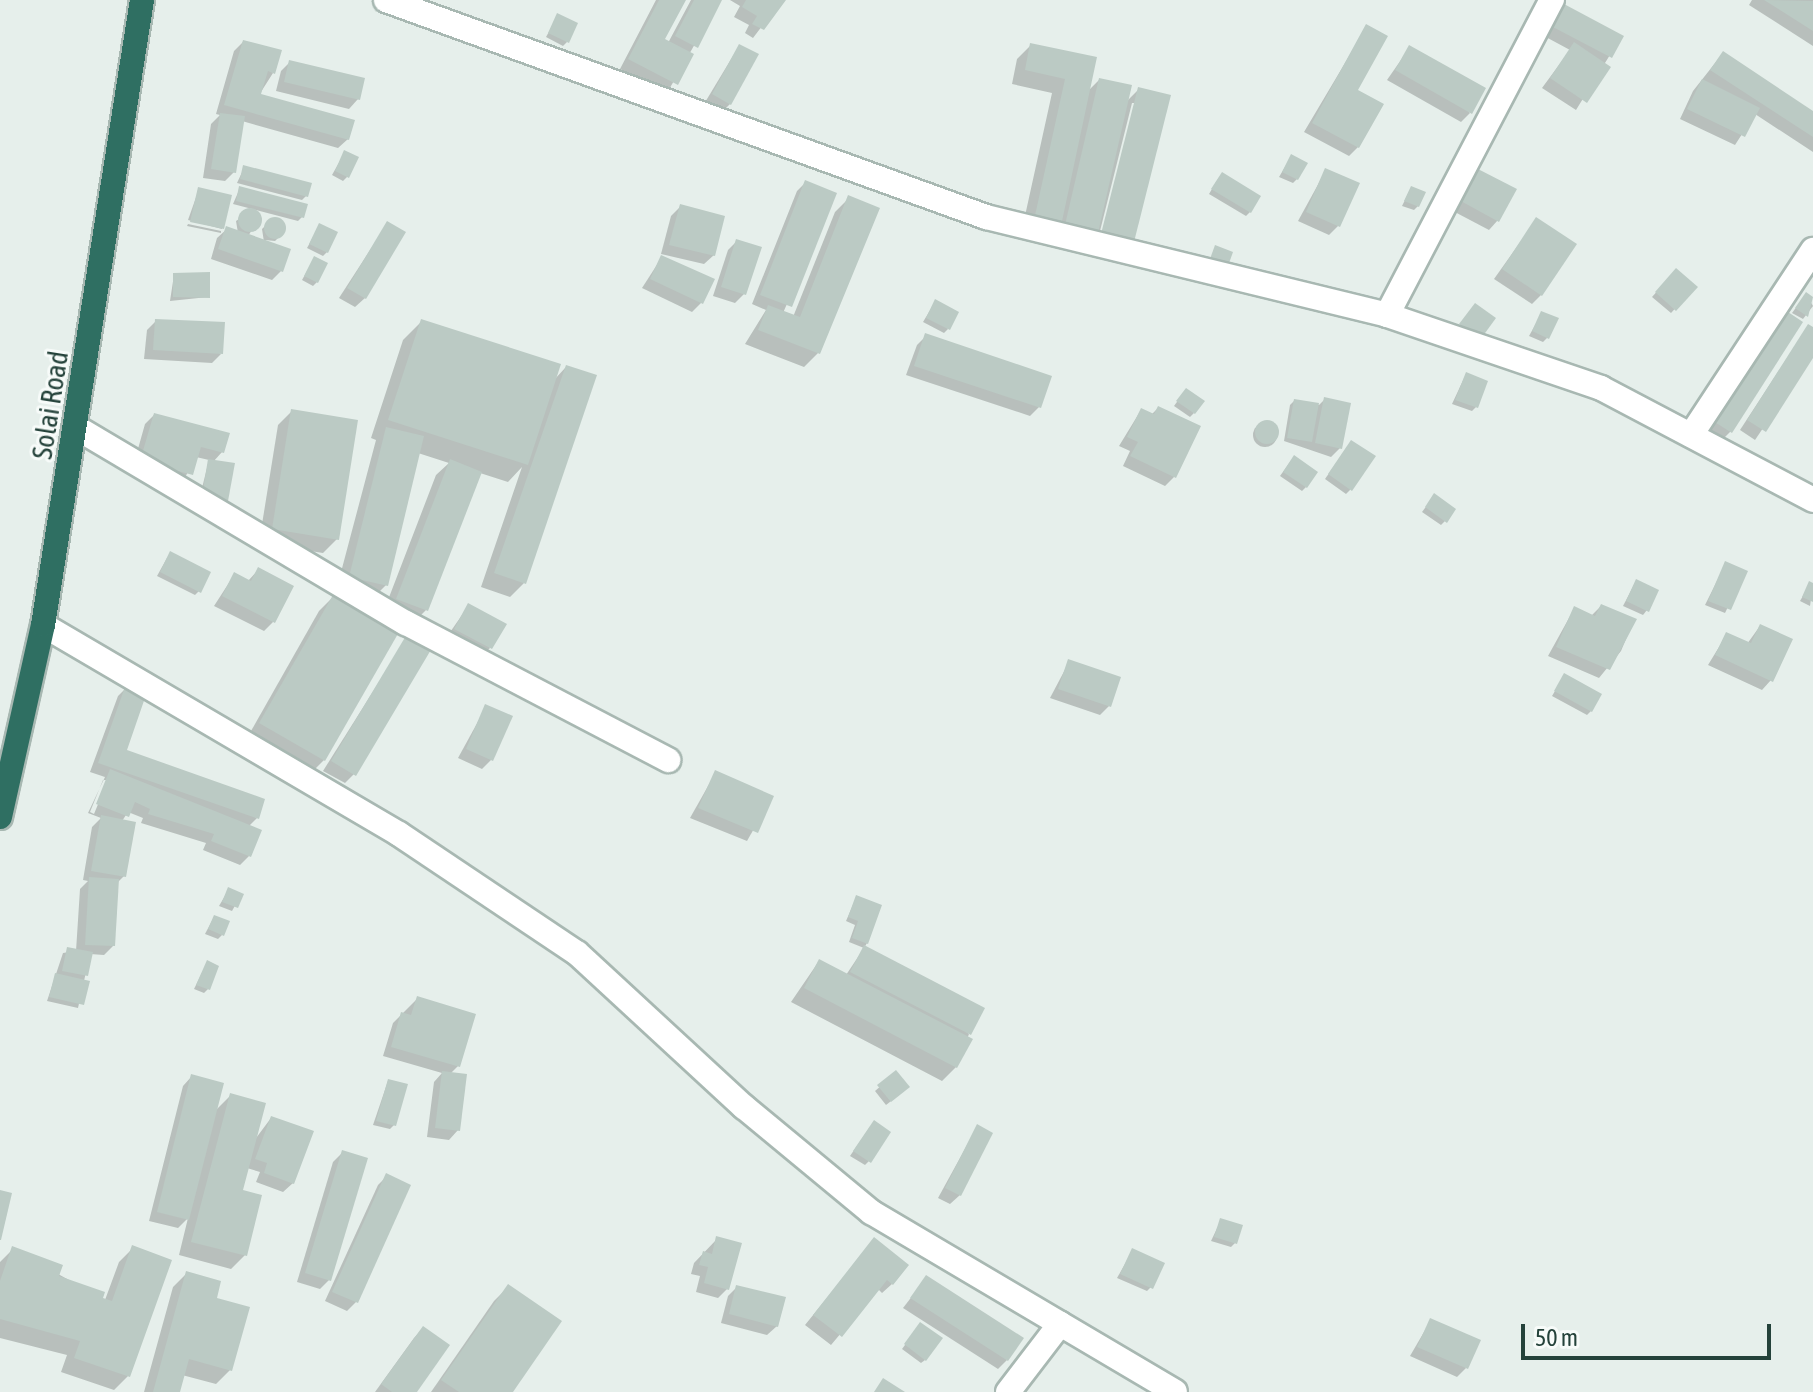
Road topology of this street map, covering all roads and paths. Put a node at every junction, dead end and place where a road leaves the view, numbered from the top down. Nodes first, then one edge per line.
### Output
1 (142, 0) edge
2 (386, 0) edge
3 (1552, 0) edge
4 (1813, 250) edge
5 (1387, 315) junction
6 (77, 428) junction
7 (1691, 435) junction
8 (1813, 500) edge
9 (43, 625) junction
10 (668, 760) dead end
11 (1, 810) edge
12 (1060, 1324) junction
13 (1008, 1392) edge
14 (1175, 1392) edge

1 - 6 highway, Solai Road
2 - 5 street
3 - 5 street
4 - 7 street
5 - 7 street
6 - 9 highway, Solai Road
6 - 10 street
7 - 8 street
9 - 11 highway, Solai Road
9 - 12 street
12 - 13 street
12 - 14 street

